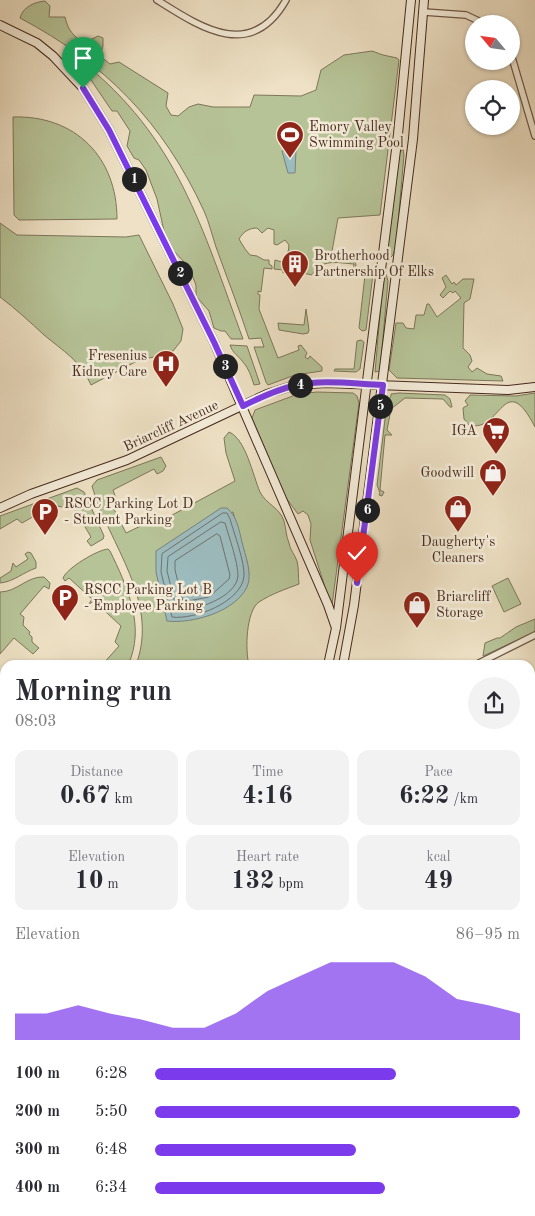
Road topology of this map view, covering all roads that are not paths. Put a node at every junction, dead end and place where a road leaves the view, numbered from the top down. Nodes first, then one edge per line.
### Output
1 (157, 0) edge
2 (286, 0) edge
3 (411, 0) edge
4 (424, 0) edge
5 (410, 12) junction
6 (424, 12) junction
7 (466, 15) edge
8 (0, 25) edge
9 (516, 70) edge
10 (533, 125) edge
11 (398, 134) junction
12 (535, 136) edge
13 (413, 139) junction
14 (381, 265) junction
15 (397, 268) junction
16 (366, 384) junction
17 (383, 385) junction
18 (535, 387) edge
19 (243, 406) junction
20 (0, 508) edge
21 (336, 628) junction
22 (535, 635) edge
23 (329, 660) edge
24 (344, 660) edge
25 (485, 660) edge

1 - 2 street
3 - 5 main road
4 - 6 main road
5 - 6 main road
5 - 11 main road
6 - 7 street
6 - 13 main road
8 - 19 main road
9 - 10 street
10 - 12 street
11 - 13 main road
11 - 14 main road
13 - 15 main road
14 - 15 main road
14 - 16 main road
15 - 17 main road
16 - 17 main road, Briarcliff Avenue
16 - 19 main road, Briarcliff Avenue
16 - 21 main road
17 - 18 main road, Briarcliff Avenue
17 - 24 main road
19 - 20 main road, Briarcliff Avenue
19 - 21 main road
21 - 23 main road
22 - 25 street

